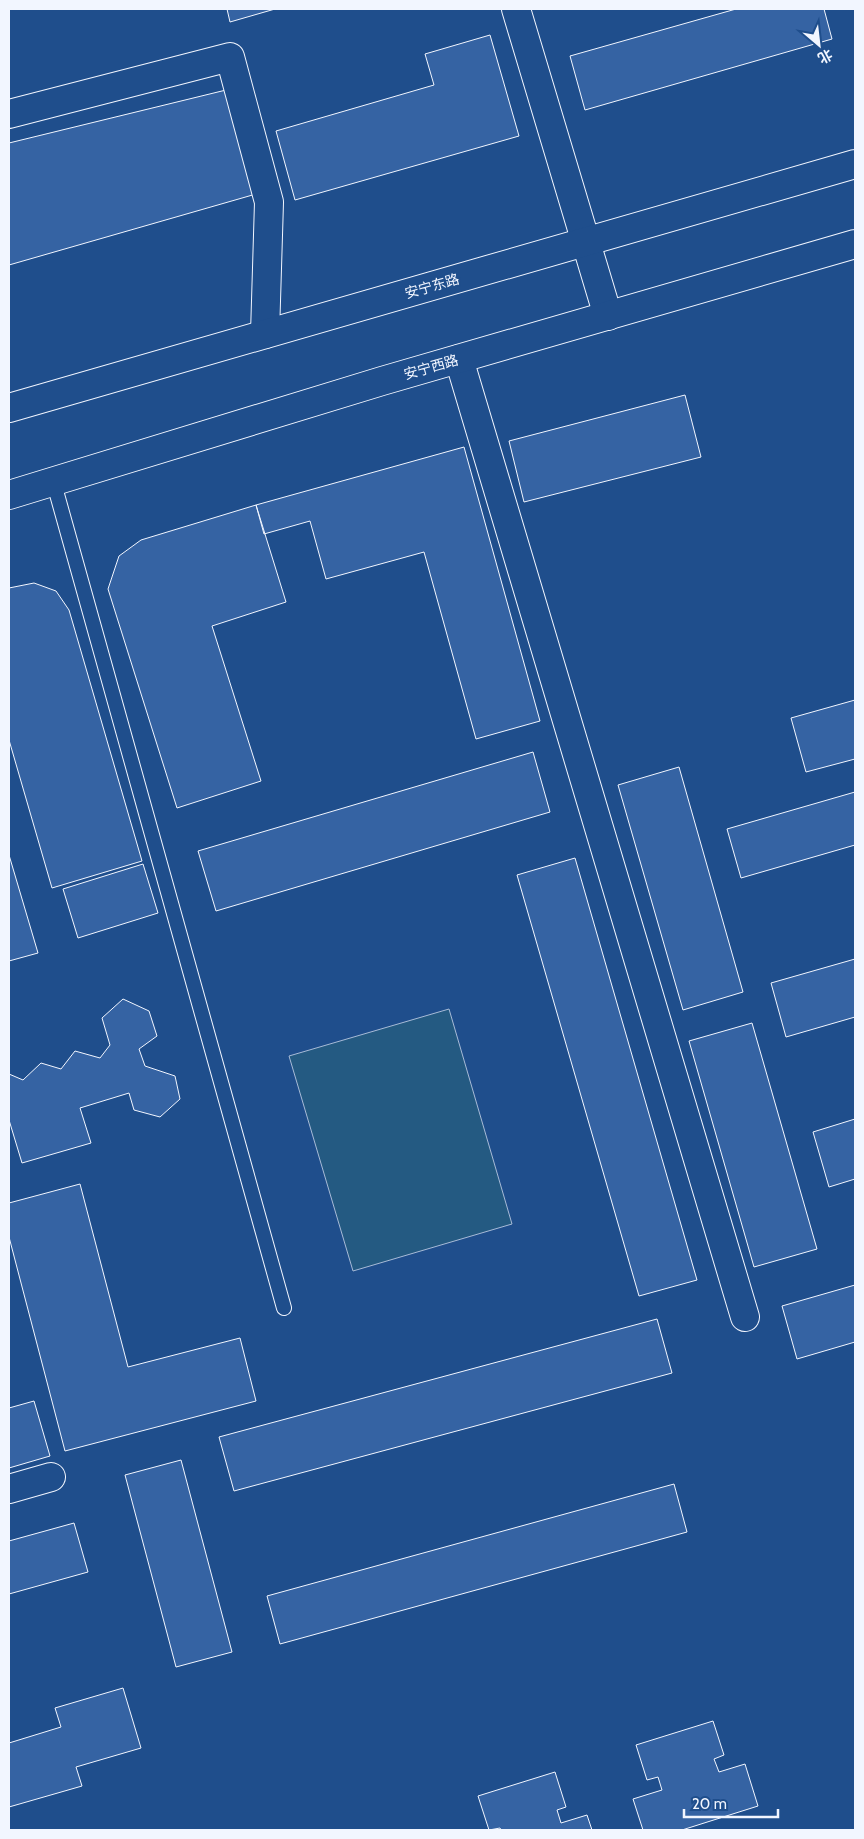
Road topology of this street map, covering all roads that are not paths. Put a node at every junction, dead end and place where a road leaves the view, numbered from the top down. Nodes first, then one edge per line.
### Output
1 (516, 9) edge
2 (9, 114) edge
3 (855, 164) edge
4 (586, 242) junction
5 (855, 244) edge
6 (608, 316) junction
7 (265, 334) junction
8 (459, 359) junction
9 (9, 408) edge
10 (54, 480) junction
11 (9, 495) edge
12 (284, 1308) dead end
13 (745, 1317) dead end
14 (51, 1477) dead end
15 (9, 1489) edge

1 - 4 street
2 - 7 street
3 - 4 street, 安宁东路
4 - 6 street
4 - 7 street, 安宁东路
5 - 6 street, 安宁西路
6 - 8 street, 安宁西路
7 - 9 street, 安宁东路
8 - 10 street, 安宁西路
8 - 13 street
10 - 11 street, 安宁西路
10 - 12 lane
14 - 15 street

